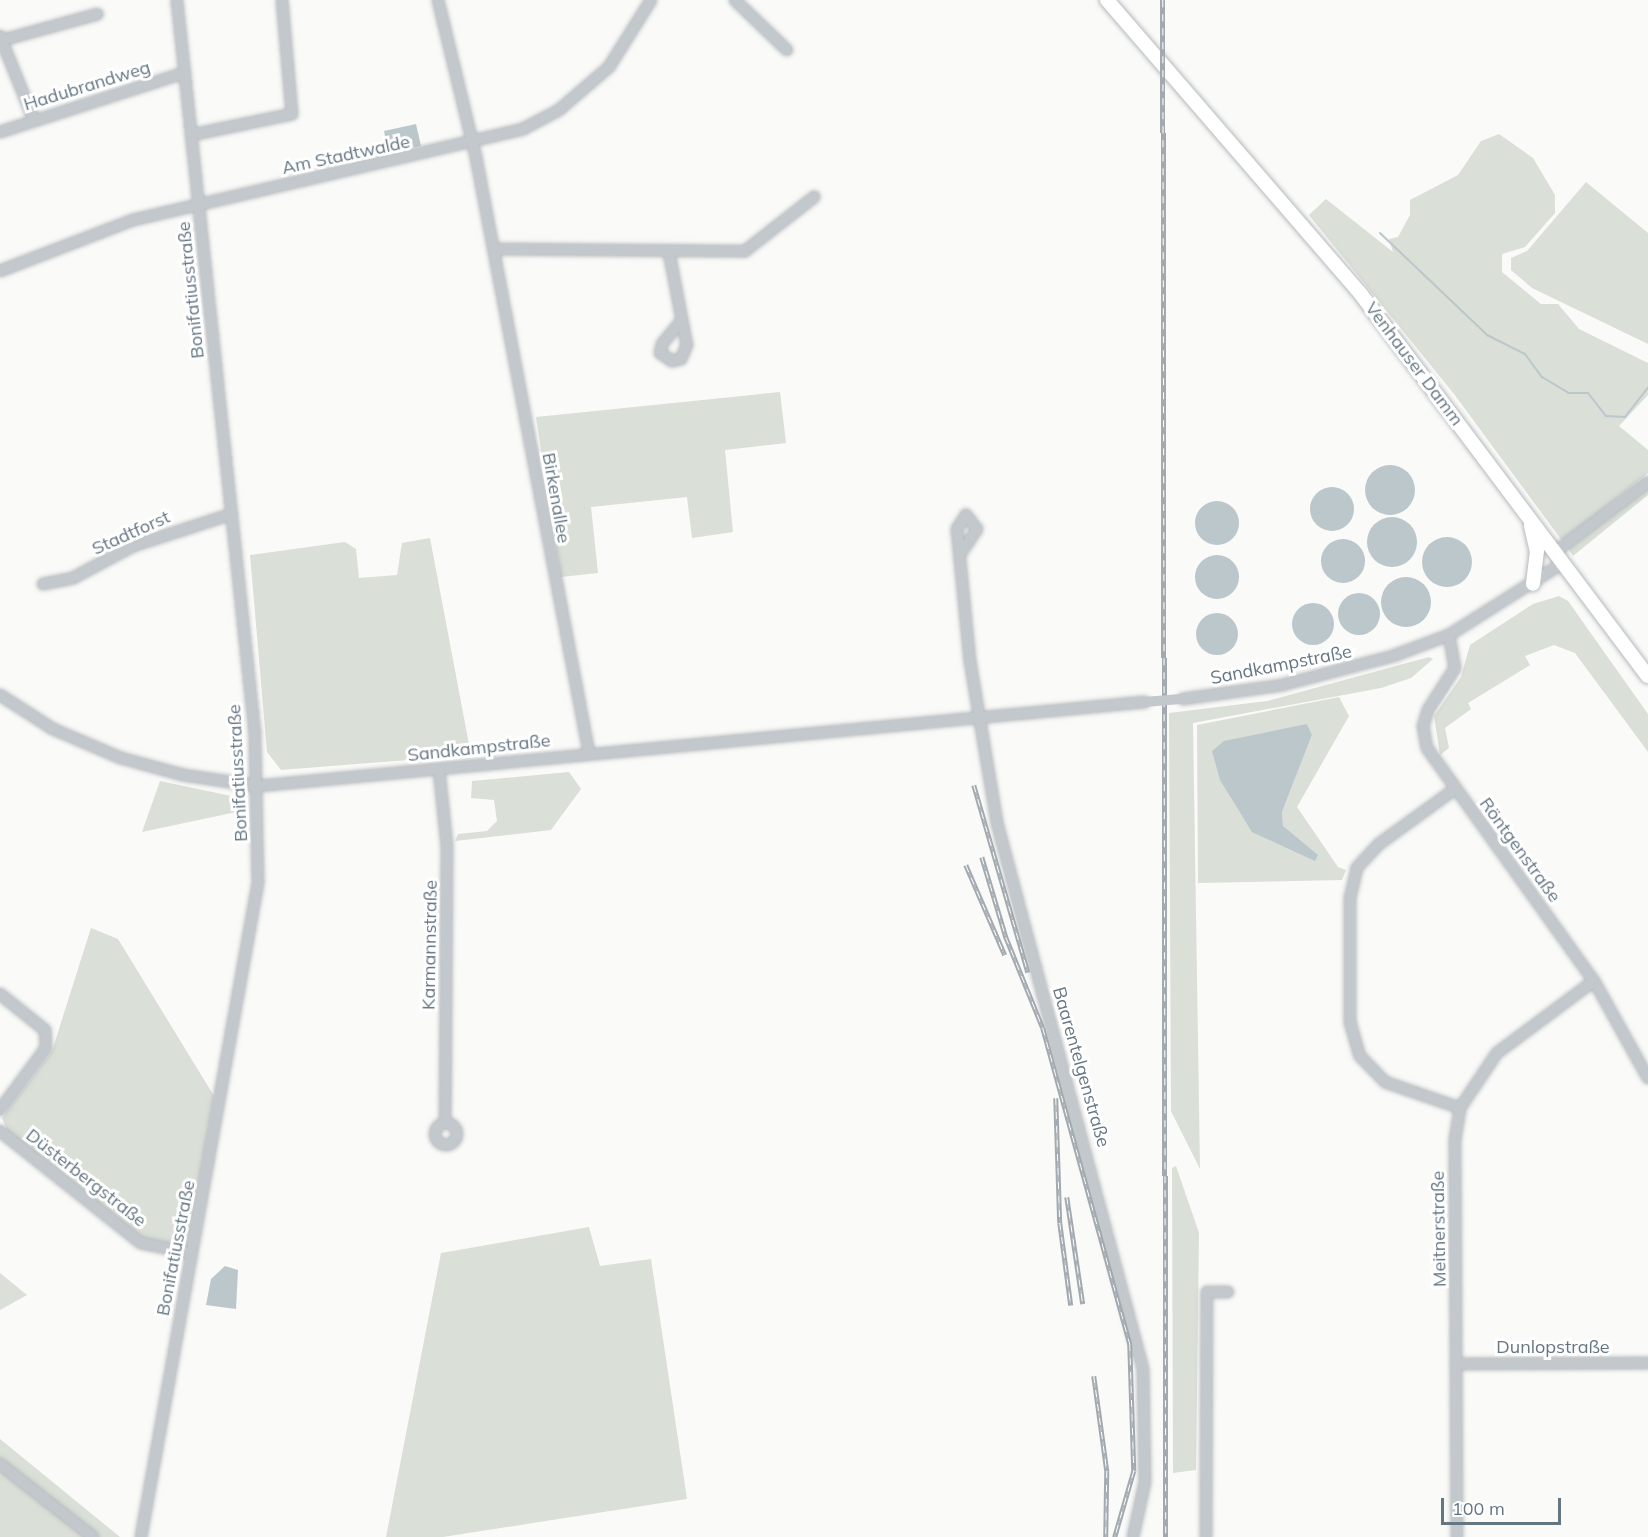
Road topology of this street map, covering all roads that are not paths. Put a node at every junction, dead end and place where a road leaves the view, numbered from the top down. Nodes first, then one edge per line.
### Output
1 (177, 0) edge
2 (282, 0) edge
3 (438, 0) edge
4 (651, 0) edge
5 (735, 0) edge
6 (1107, 0) edge
7 (98, 14) dead end
8 (1, 38) edge
9 (787, 50) dead end
10 (184, 73) junction
11 (33, 120) junction
12 (0, 132) edge
13 (191, 135) junction
14 (473, 144) junction
15 (814, 197) dead end
16 (199, 205) junction
17 (494, 249) junction
18 (669, 252) junction
19 (0, 271) edge
20 (682, 320) dead end
21 (1648, 482) edge
22 (1515, 498) junction
23 (232, 514) junction
24 (961, 553) dead end
25 (1559, 558) junction
26 (43, 584) dead end
27 (1533, 584) junction
28 (1449, 635) junction
29 (1648, 676) edge
30 (0, 695) edge
31 (980, 719) junction
32 (589, 753) junction
33 (440, 769) junction
34 (258, 786) junction
35 (1455, 789) junction
36 (1594, 981) junction
37 (0, 994) edge
38 (1648, 1077) edge
39 (1460, 1108) junction
40 (0, 1110) edge
41 (446, 1122) dead end
42 (0, 1131) edge
43 (190, 1253) junction
44 (1228, 1292) dead end
45 (1648, 1363) edge
46 (1458, 1364) junction
47 (0, 1464) edge
48 (93, 1537) edge
49 (141, 1537) edge
50 (1133, 1537) edge
51 (1206, 1537) edge
52 (1457, 1537) edge

1 - 10 street, Bonifatiusstraße
2 - 13 street
3 - 14 street, Birkenallee
4 - 14 street, Am Stadtwalde
5 - 9 street
6 - 22 main road, Venhauser Damm
7 - 8 street
8 - 11 street
10 - 11 street, Hadubrandweg
10 - 13 street, Bonifatiusstraße
11 - 12 street, Hadubrandweg
13 - 16 street, Bonifatiusstraße
14 - 16 street, Am Stadtwalde
14 - 17 street, Birkenallee
15 - 18 street
16 - 19 street, Am Stadtwalde
16 - 23 street, Bonifatiusstraße
17 - 18 street
17 - 32 street, Birkenallee
18 - 20 street
21 - 25 street, Sandkampstraße
22 - 25 main road, Venhauser Damm
22 - 27 main road
23 - 26 street, Stadtforst
23 - 34 street, Bonifatiusstraße
24 - 31 street
25 - 27 street, Sandkampstraße
25 - 29 main road, Venhauser Damm
27 - 28 street, Sandkampstraße
28 - 31 street, Sandkampstraße, bridge
28 - 35 street, Röntgenstraße
30 - 34 street, Sandkampstraße
31 - 32 street, Sandkampstraße
31 - 50 street, Baarentelgenstraße
32 - 33 street, Sandkampstraße
33 - 34 street, Sandkampstraße
33 - 41 street, Karmannstraße
34 - 43 street, Bonifatiusstraße
35 - 36 street, Röntgenstraße
35 - 39 street
36 - 38 street, Röntgenstraße
36 - 39 street, Meitnerstraße
37 - 40 street
39 - 46 street, Meitnerstraße
42 - 43 street, Düsterbergstraße
43 - 49 street, Bonifatiusstraße
44 - 51 street
45 - 46 street, Dunlopstraße
46 - 52 street, Meitnerstraße
47 - 48 street

